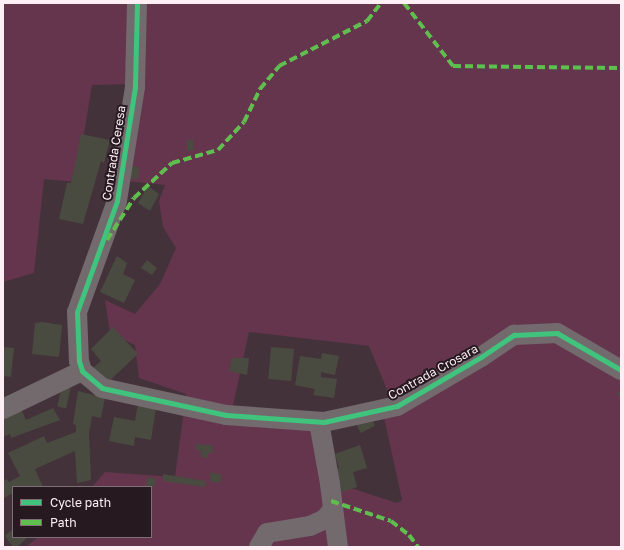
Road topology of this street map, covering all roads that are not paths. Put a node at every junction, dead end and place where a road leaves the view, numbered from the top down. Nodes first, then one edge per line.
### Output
1 (137, 3) edge
2 (621, 370) edge
3 (82, 371) junction
4 (3, 409) edge
5 (319, 422) junction
6 (333, 509) junction
7 (259, 547) edge
8 (338, 547) edge

1 - 3 street, Contrada Ceresa
2 - 5 street, Contrada Crosara
3 - 4 street
3 - 5 street, Contrada Crosara
5 - 6 street
6 - 7 street
6 - 8 street

